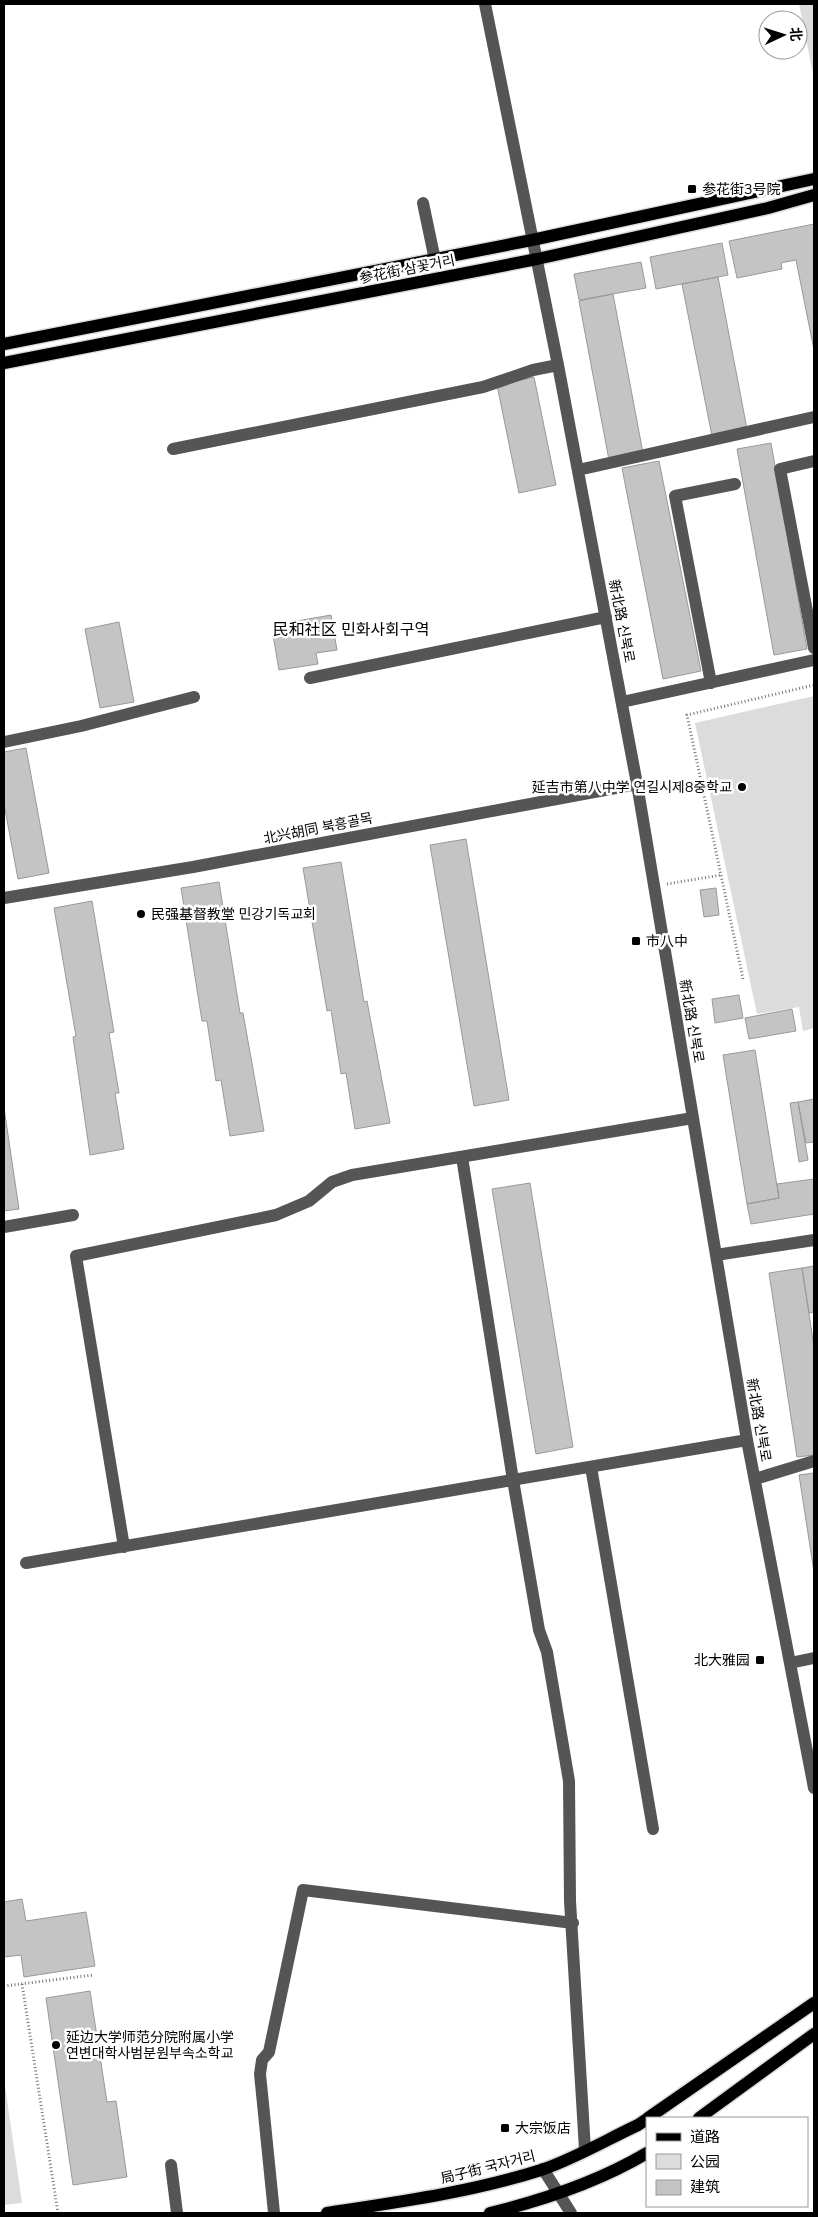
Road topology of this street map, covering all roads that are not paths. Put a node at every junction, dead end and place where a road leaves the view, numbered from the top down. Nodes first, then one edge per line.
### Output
1 (484, 4) edge
2 (814, 179) edge
3 (814, 195) edge
4 (423, 203) dead end
5 (532, 240) junction
6 (537, 259) junction
7 (435, 260) junction
8 (4, 344) edge
9 (4, 363) edge
10 (558, 365) junction
11 (814, 416) edge
12 (173, 449) dead end
13 (814, 461) edge
14 (578, 470) junction
15 (735, 484) dead end
16 (606, 617) junction
17 (814, 648) edge
18 (814, 660) edge
19 (310, 678) dead end
20 (711, 683) junction
21 (194, 698) dead end
22 (622, 702) junction
23 (4, 742) edge
24 (637, 784) junction
25 (4, 898) edge
26 (693, 1118) junction
27 (462, 1157) junction
28 (73, 1215) dead end
29 (4, 1227) edge
30 (814, 1240) edge
31 (716, 1255) junction
32 (747, 1440) junction
33 (814, 1461) edge
34 (590, 1467) junction
35 (755, 1479) junction
36 (513, 1480) junction
37 (124, 1547) junction
38 (26, 1563) dead end
39 (814, 1658) edge
40 (790, 1663) junction
41 (814, 1788) edge
42 (654, 1829) dead end
43 (573, 1923) junction
44 (814, 2003) edge
45 (814, 2034) edge
46 (650, 2117) edge
47 (700, 2117) edge
48 (646, 2120) edge
49 (585, 2150) junction
50 (646, 2154) edge
51 (171, 2165) dead end
52 (543, 2169) junction
53 (560, 2193) junction
54 (177, 2213) edge
55 (274, 2213) edge
56 (327, 2213) edge
57 (490, 2213) edge
58 (571, 2213) edge

1 - 5 street, 新北路 신북로
2 - 5 main road, 参花街 삼꽃거리
3 - 6 main road, 参花街 삼꽃거리
4 - 7 street
5 - 6 street, 新北路 신북로
5 - 7 main road, 参花街 삼꽃거리
6 - 9 main road, 参花街 삼꽃거리
6 - 10 street, 新北路 신북로
7 - 8 main road, 参花街 삼꽃거리
10 - 12 street
10 - 14 street, 新北路 신북로
11 - 14 street
13 - 17 street
14 - 16 street, 新北路 신북로
15 - 20 street
16 - 19 street
16 - 22 street, 新北路 신북로
18 - 20 street
20 - 22 street
21 - 23 street
22 - 24 street, 新北路 신북로
24 - 25 street, 北兴胡同 북흥골목
24 - 26 street, 新北路 신북로
26 - 27 street
26 - 31 street, 新北路 신북로
27 - 36 street
27 - 37 street
28 - 29 street
30 - 31 street
31 - 32 street, 新北路 신북로
32 - 34 street
32 - 35 street, 新北路 신북로
33 - 35 street
34 - 36 street
34 - 42 street
35 - 40 street, 新北路 신북로
36 - 37 street
36 - 43 street
37 - 38 street
39 - 40 street
40 - 41 street, 新北路 신북로
43 - 49 street
43 - 55 street
44 - 46 main road, 局子街 국자거리
45 - 47 main road
48 - 49 main road, 局子街 국자거리
49 - 52 main road, 局子街 국자거리
50 - 53 main road
51 - 54 street
52 - 53 street
52 - 56 main road, 局子街 국자거리
53 - 57 main road
53 - 58 street

